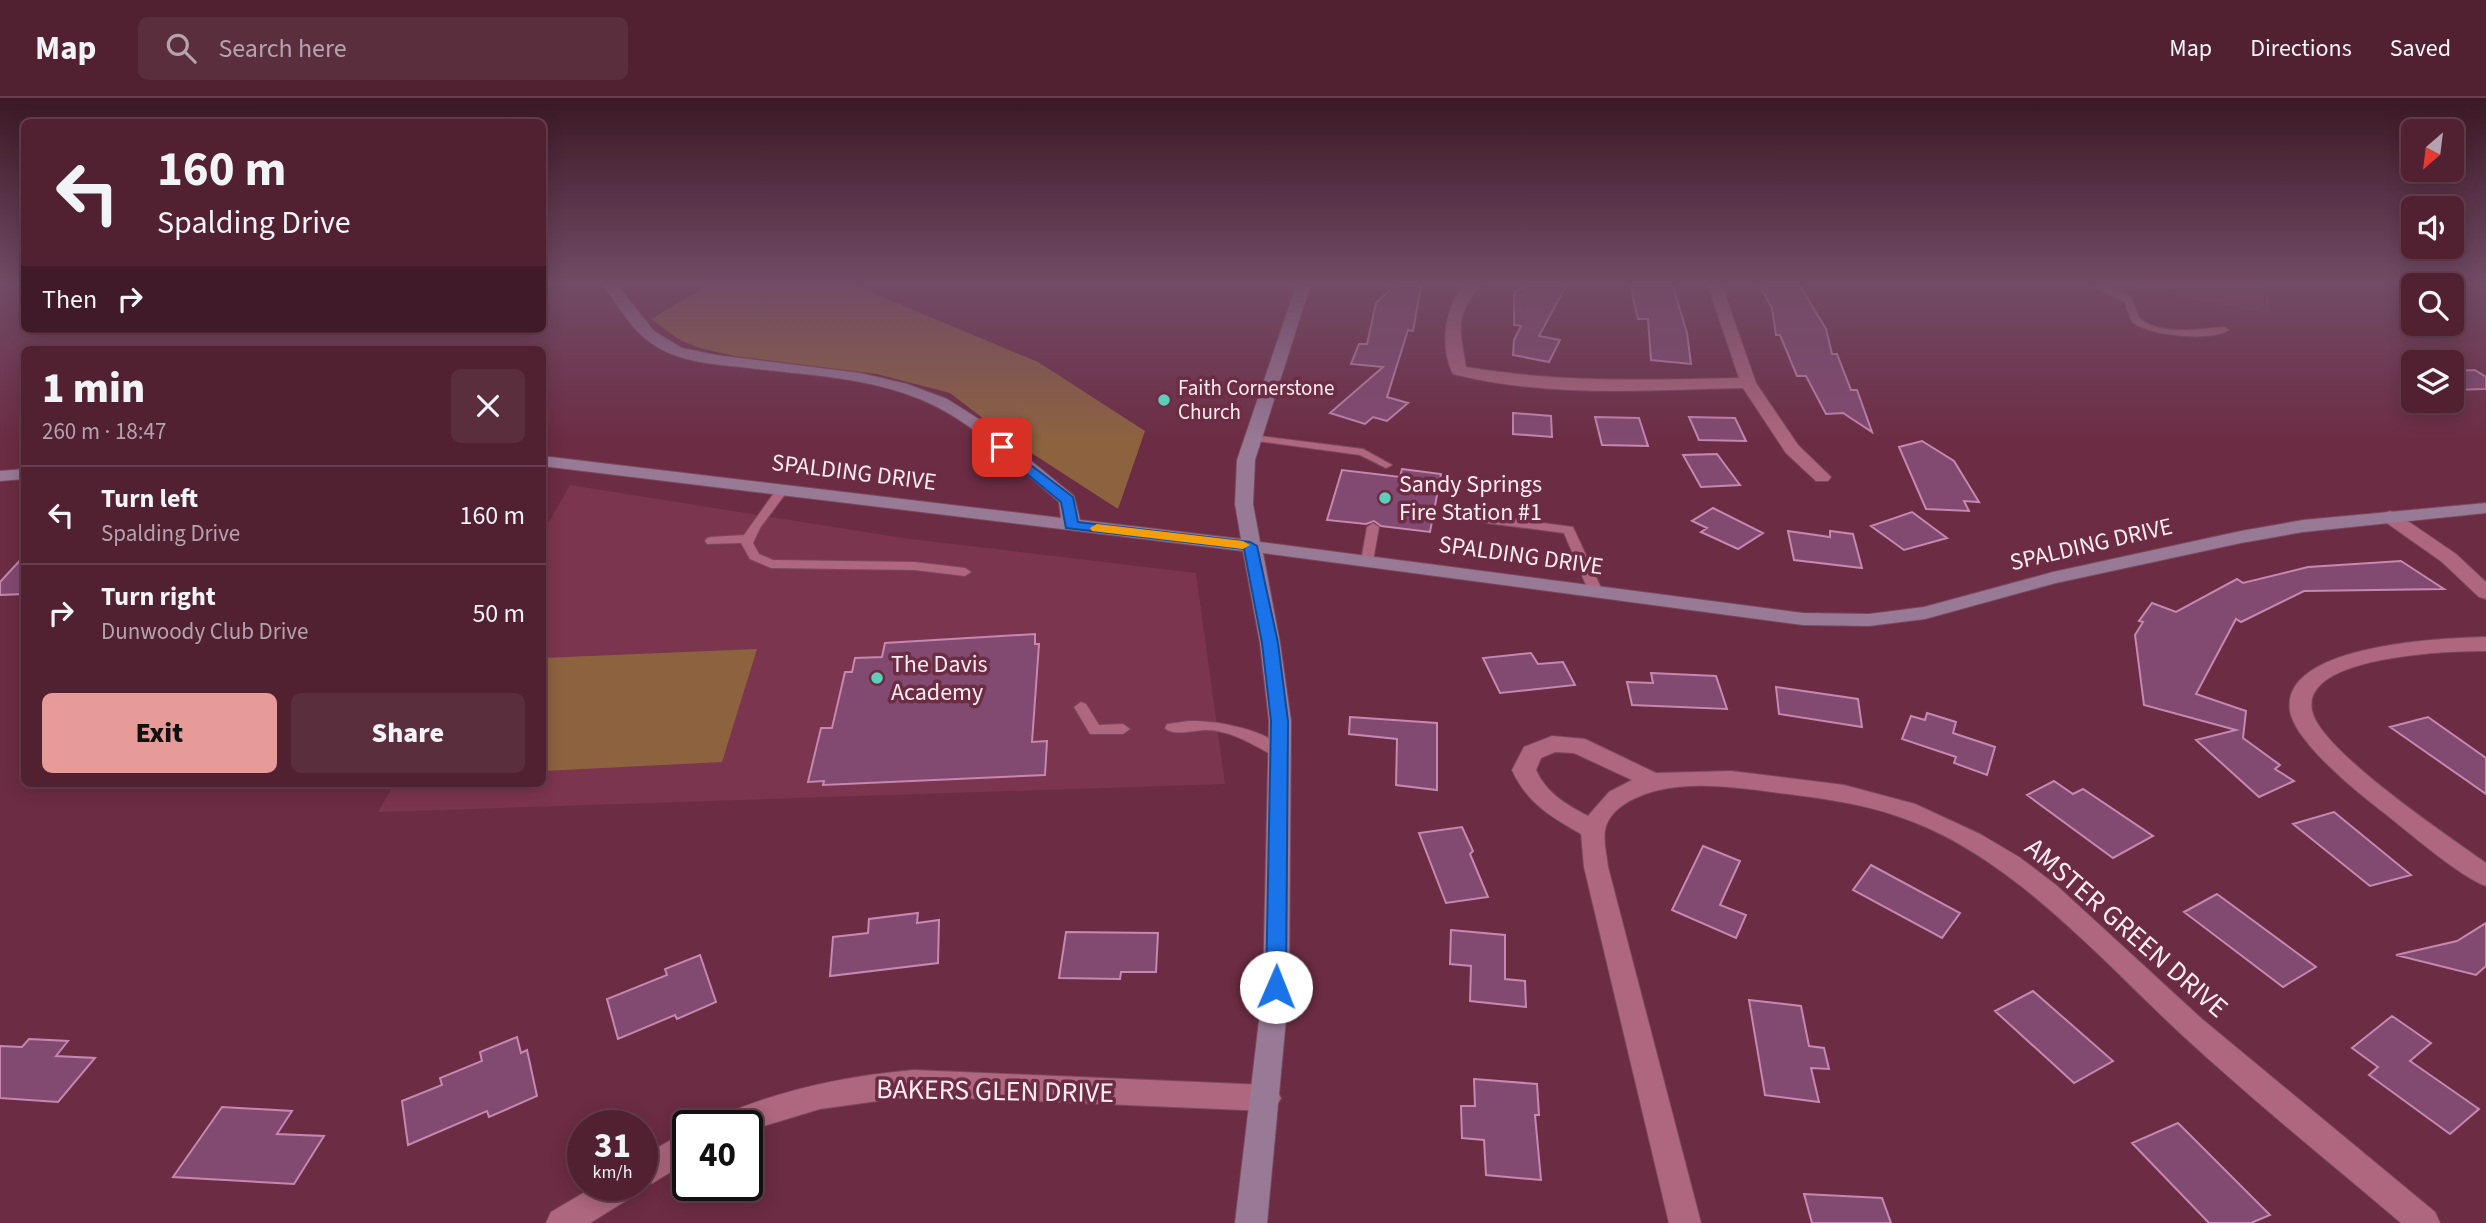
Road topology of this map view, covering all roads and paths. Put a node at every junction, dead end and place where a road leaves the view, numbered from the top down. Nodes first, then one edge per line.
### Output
1 (658, 338) edge
2 (1286, 338) edge
3 (1455, 338) edge
4 (1732, 338) edge
5 (1748, 383) junction
6 (1253, 438) junction
7 (546, 461) edge
8 (1386, 465) dead end
9 (21, 474) edge
10 (0, 475) edge
11 (1822, 477) dead end
12 (783, 489) junction
13 (2486, 508) edge
14 (1459, 516) dead end
15 (2390, 517) junction
16 (1071, 525) junction
17 (1373, 527) dead end
18 (749, 539) junction
19 (711, 541) dead end
20 (1250, 546) junction
21 (1367, 561) junction
22 (965, 572) dead end
23 (1596, 592) junction
24 (2486, 593) edge
25 (2486, 644) edge
26 (1081, 707) dead end
27 (1172, 728) dead end
28 (1123, 729) dead end
29 (1279, 752) junction
30 (1654, 781) junction
31 (1593, 830) junction
32 (2486, 876) edge
33 (1266, 1098) junction
34 (763, 1113) edge
35 (598, 1201) edge
36 (562, 1223) edge
37 (1251, 1223) edge
38 (1685, 1223) edge
39 (2424, 1223) edge

1 - 16 street
2 - 6 street
3 - 5 street
4 - 5 street
5 - 11 street
6 - 8 lane
6 - 20 street
7 - 12 street, SPALDING DRIVE
9 - 10 street
12 - 16 street, SPALDING DRIVE
12 - 18 lane
13 - 15 street, SPALDING DRIVE
14 - 23 lane
15 - 23 street, SPALDING DRIVE
15 - 24 street
16 - 20 street, SPALDING DRIVE
17 - 21 lane
18 - 19 lane
18 - 22 lane
20 - 21 street, SPALDING DRIVE
20 - 29 street
21 - 23 street, SPALDING DRIVE
25 - 32 street
26 - 28 lane
27 - 29 lane
29 - 33 street
30 - 31 street, AMSTER GREEN DRIVE
30 - 31 street, AMSTER GREEN DRIVE
30 - 39 street, AMSTER GREEN DRIVE
31 - 38 street
33 - 34 street, BAKERS GLEN DRIVE
33 - 37 street
35 - 36 street

